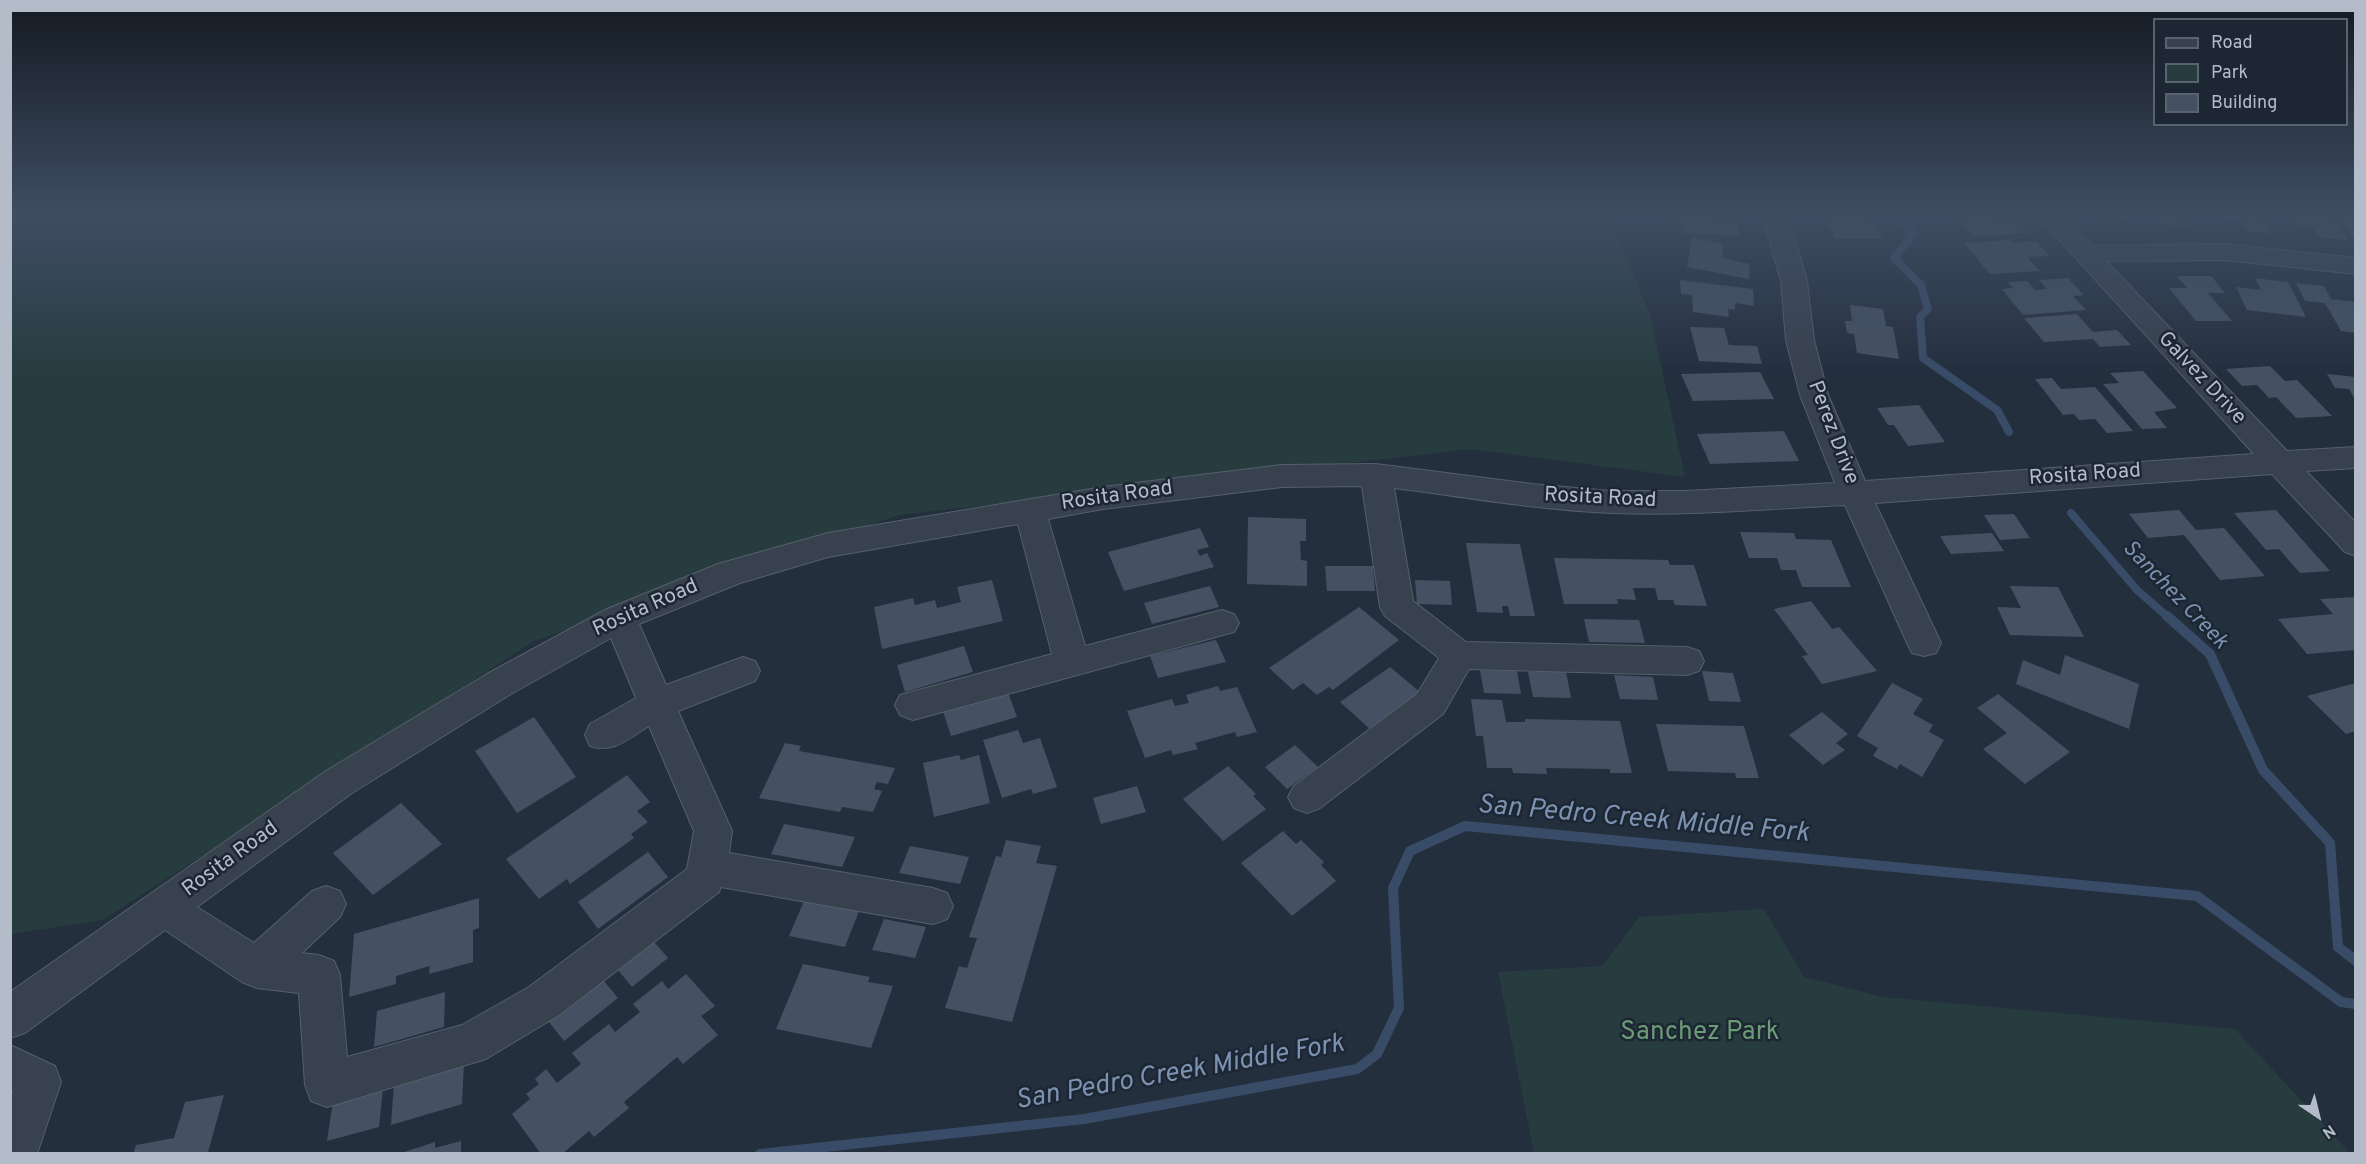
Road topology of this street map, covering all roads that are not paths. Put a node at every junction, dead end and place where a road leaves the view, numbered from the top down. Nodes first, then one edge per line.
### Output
1 (1790, 267) edge
2 (2098, 267) edge
3 (2355, 457) edge
4 (2277, 462) junction
5 (1376, 475) junction
6 (1855, 493) junction
7 (1030, 510) junction
8 (2355, 544) edge
9 (619, 618) junction
10 (1222, 623) dead end
11 (1924, 643) dead end
12 (1459, 656) junction
13 (1687, 662) dead end
14 (1072, 663) junction
15 (743, 671) dead end
16 (658, 703) junction
17 (912, 705) dead end
18 (603, 735) dead end
19 (1307, 797) dead end
20 (707, 867) junction
21 (326, 904) dead end
22 (166, 906) junction
23 (933, 906) dead end
24 (257, 968) junction
25 (10, 1018) edge
26 (10, 1068) edge
27 (14, 1154) edge

1 - 6 street, Perez Drive
2 - 4 street, Galvez Drive
3 - 4 street, Rosita Road
4 - 6 street, Rosita Road
4 - 8 street, Galvez Drive
5 - 6 street, Rosita Road
5 - 7 street, Rosita Road
5 - 12 street
6 - 11 street, Perez Drive
7 - 9 street, Rosita Road
7 - 14 street
9 - 16 street
9 - 22 street, Rosita Road
10 - 14 street
12 - 13 street
12 - 19 street
14 - 17 street
15 - 16 street
16 - 18 street
16 - 20 street
20 - 23 street
20 - 24 street
21 - 24 street
22 - 24 street
22 - 25 street, Rosita Road
26 - 27 street

